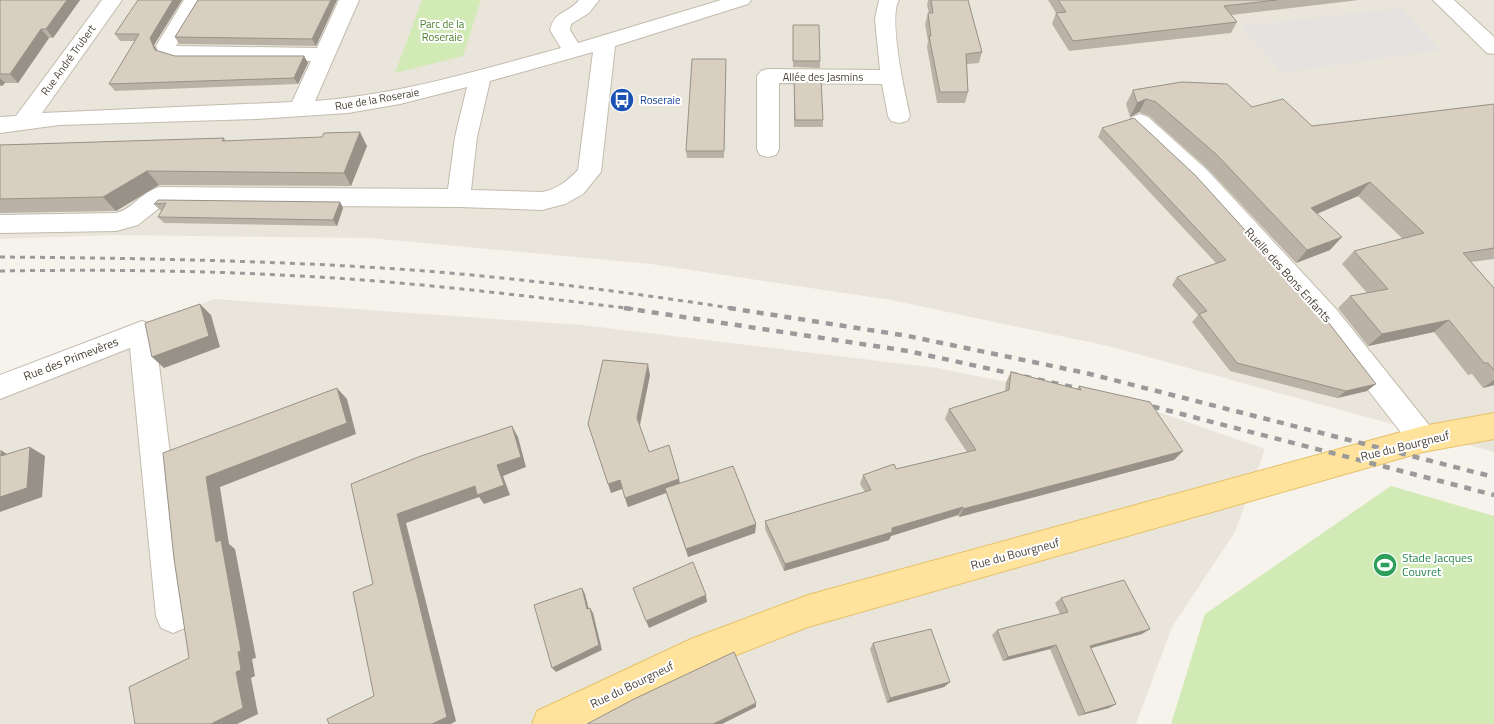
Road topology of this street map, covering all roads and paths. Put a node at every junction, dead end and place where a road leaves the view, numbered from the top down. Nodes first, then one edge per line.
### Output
1 (112, 0) edge
2 (194, 0) edge
3 (349, 0) edge
4 (589, 0) edge
5 (741, 0) edge
6 (889, 0) edge
7 (1443, 0) edge
8 (606, 42) junction
9 (1494, 48) edge
10 (573, 51) junction
11 (324, 55) junction
12 (481, 77) junction
13 (891, 77) junction
14 (300, 109) junction
15 (899, 116) dead end
16 (24, 121) junction
17 (1140, 122) edge
18 (0, 125) edge
19 (768, 149) dead end
20 (459, 198) junction
21 (0, 224) edge
22 (0, 387) edge
23 (1494, 426) edge
24 (1423, 439) junction
25 (173, 616) dead end
26 (550, 724) edge

1 - 16 street, Rue André Trubert
2 - 11 street
3 - 11 street
4 - 10 street
5 - 8 street, Rue de la Roseraie
6 - 13 street
7 - 9 street
8 - 10 street, Rue de la Roseraie
8 - 20 street
10 - 12 street, Rue de la Roseraie
11 - 14 street
12 - 14 street, Rue de la Roseraie
12 - 20 street
13 - 15 street
13 - 19 street, Allée des Jasmins
14 - 16 street, Rue de la Roseraie
16 - 18 street, Rue de la Roseraie
17 - 24 street, Ruelle des Bons Enfants
20 - 21 street
22 - 25 street, Rue des Primevères
23 - 24 main road, Rue du Bourgneuf
24 - 26 main road, Rue du Bourgneuf

